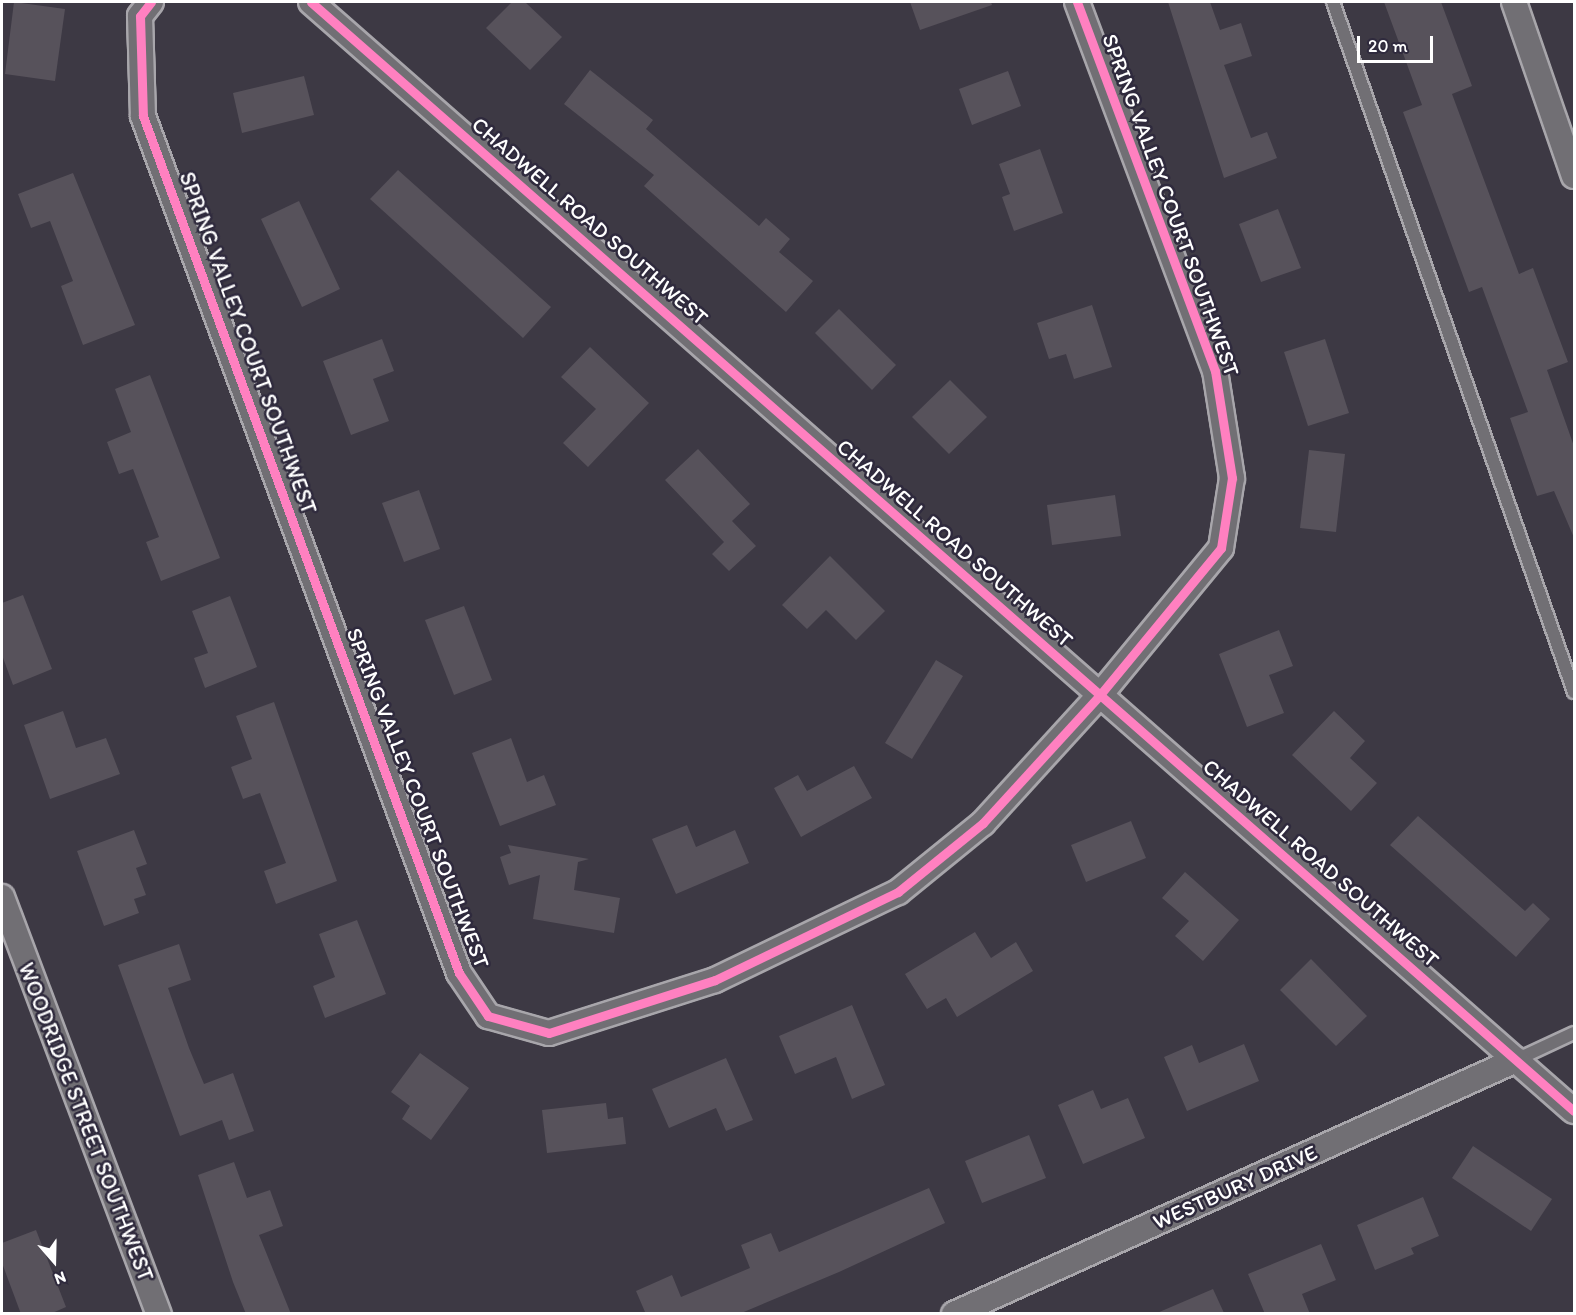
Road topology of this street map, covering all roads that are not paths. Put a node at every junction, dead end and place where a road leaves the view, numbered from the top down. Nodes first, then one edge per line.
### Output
1 (151, 2) edge
2 (311, 2) edge
3 (1077, 2) edge
4 (1333, 2) edge
5 (1514, 2) edge
6 (1575, 176) edge
7 (1575, 692) edge
8 (1099, 696) junction
9 (2, 897) edge
10 (1575, 1034) edge
11 (1516, 1060) junction
12 (1575, 1111) edge
13 (159, 1314) edge
14 (954, 1314) edge

1 - 8 street, SPRING VALLEY COURT SOUTHWEST
2 - 8 street, CHADWELL ROAD SOUTHWEST
3 - 8 street, SPRING VALLEY COURT SOUTHWEST
4 - 7 lane
5 - 6 street
8 - 11 street, CHADWELL ROAD SOUTHWEST
9 - 13 street, WOODRIDGE STREET SOUTHWEST
10 - 11 lane
11 - 12 street, CHADWELL ROAD SOUTHWEST
11 - 14 street, WESTBURY DRIVE

